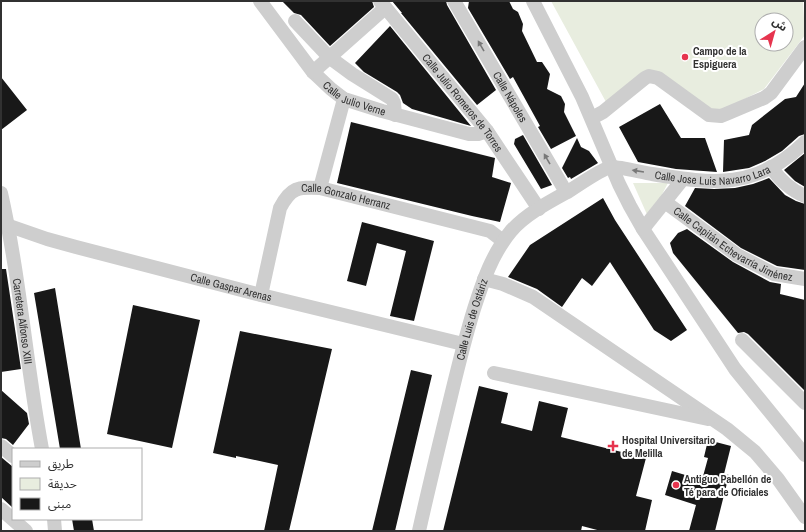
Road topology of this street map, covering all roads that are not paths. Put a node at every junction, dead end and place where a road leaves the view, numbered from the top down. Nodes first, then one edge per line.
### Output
1 (260, 1) edge
2 (454, 1) edge
3 (533, 1) edge
4 (382, 5) edge
5 (295, 21) dead end
6 (805, 47) edge
7 (329, 57) junction
8 (313, 72) junction
9 (344, 99) junction
10 (395, 114) junction
11 (592, 118) junction
12 (487, 131) junction
13 (805, 142) edge
14 (611, 167) junction
15 (771, 168) junction
16 (683, 179) junction
17 (320, 188) junction
18 (566, 192) junction
19 (1, 193) edge
20 (805, 196) edge
21 (665, 202) junction
22 (538, 209) junction
23 (5, 224) edge
24 (643, 229) junction
25 (503, 241) junction
26 (484, 279) junction
27 (805, 279) edge
28 (261, 295) junction
29 (742, 340) dead end
30 (463, 344) junction
31 (494, 373) dead end
32 (805, 403) edge
33 (716, 421) junction
34 (1, 446) edge
35 (42, 448) edge
36 (12, 455) edge
37 (805, 455) edge
38 (1, 509) edge
39 (805, 517) edge
40 (12, 519) edge
41 (14, 520) edge
42 (54, 520) edge
43 (26, 531) edge
44 (55, 531) edge
45 (419, 531) edge

1 - 8 street, Calle Julio Verne
18 -> 2 street, Calle Nápoles
3 - 11 street
4 - 7 street
4 - 12 street, Calle Julio Romeros de Torres
5 - 7 street
6 - 11 street
7 - 8 street
7 - 10 street
8 - 9 street, Calle Julio Verne
9 - 10 street, Calle Julio Verne
9 - 17 street
10 - 12 street, Calle Julio Verne
11 - 14 street
12 - 22 street, Calle Julio Romeros de Torres
13 - 15 street, Calle Jose Luis Navarro Lara
16 -> 14 street, Calle Jose Luis Navarro Lara
14 - 18 street, Calle Luis de Ostáriz
14 - 24 street
15 - 16 street, Calle Jose Luis Navarro Lara
15 - 20 street
16 - 21 street
17 - 25 street, Calle Gonzalo Herranz
17 - 28 street, Calle Gonzalo Herranz
18 - 22 street, Calle Luis de Ostáriz
19 - 23 street, Carretera Alfonso XIII
21 - 24 street
21 - 27 street, Calle Capitán Echevarría Jiménez
22 - 25 street, Calle Luis de Ostáriz
23 - 28 street, Calle Gaspar Arenas
23 - 35 street, Carretera Alfonso XIII
24 - 37 street
25 - 26 street, Calle Luis de Ostáriz
26 - 30 street, Calle Luis de Ostáriz
26 - 33 street
28 - 30 street, Calle Gaspar Arenas
29 - 32 street
30 - 45 street, Calle Luis de Ostáriz
31 - 33 street
33 - 39 street
34 - 36 street
38 - 40 street
41 - 43 street
42 - 44 street

